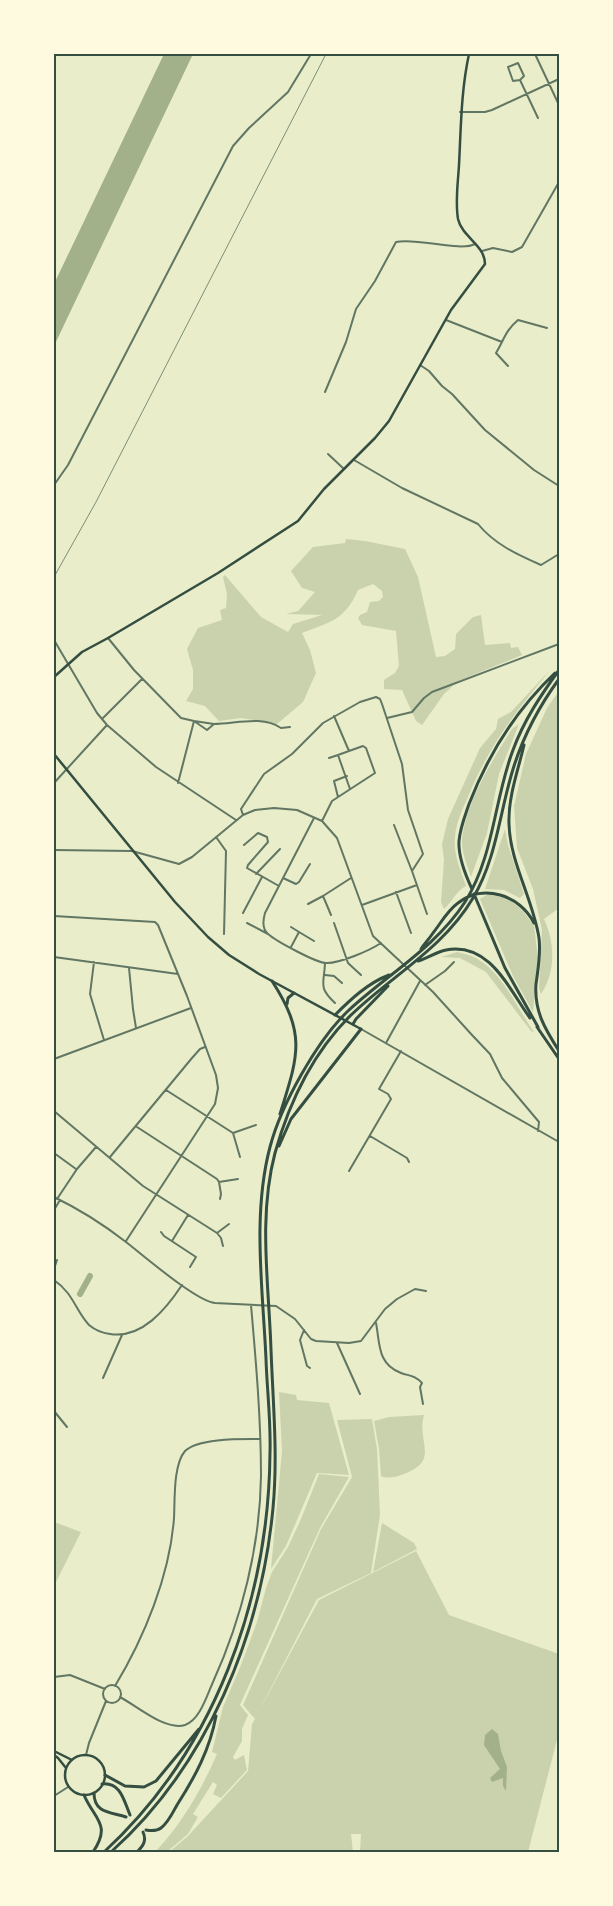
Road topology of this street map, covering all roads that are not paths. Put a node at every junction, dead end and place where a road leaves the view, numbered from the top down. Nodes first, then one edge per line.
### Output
1 (311, 54) edge
2 (469, 54) edge
3 (535, 54) edge
4 (559, 79) edge
5 (520, 80) junction
6 (549, 84) junction
7 (526, 95) junction
8 (559, 105) edge
9 (460, 112) junction
10 (538, 118) dead end
11 (559, 182) edge
12 (475, 244) junction
13 (482, 251) junction
14 (445, 319) junction
15 (547, 328) dead end
16 (502, 342) junction
17 (420, 365) junction
18 (508, 366) dead end
19 (325, 392) dead end
20 (328, 454) dead end
21 (353, 460) junction
22 (344, 469) junction
23 (54, 485) edge
24 (559, 486) edge
25 (559, 554) edge
26 (108, 638) junction
27 (54, 640) edge
28 (559, 644) edge
29 (68, 664) junction
30 (559, 669) edge
31 (54, 677) edge
32 (142, 678) junction
33 (559, 679) edge
34 (334, 716) junction
35 (387, 718) junction
36 (102, 719) junction
37 (194, 721) junction
38 (214, 724) junction
39 (107, 725) junction
40 (290, 726) dead end
41 (527, 732) junction
42 (348, 751) junction
43 (54, 754) edge
44 (338, 755) junction
45 (329, 758) dead end
46 (66, 768) junction
47 (347, 776) junction
48 (54, 783) edge
49 (178, 783) junction
50 (350, 789) junction
51 (338, 797) junction
52 (243, 815) junction
53 (314, 818) junction
54 (236, 820) junction
55 (322, 821) junction
56 (394, 825) dead end
57 (216, 838) junction
58 (244, 845) dead end
59 (54, 850) edge
60 (132, 850) junction
61 (280, 850) dead end
62 (310, 864) dead end
63 (412, 871) junction
64 (256, 874) junction
65 (262, 877) junction
66 (283, 878) junction
67 (351, 878) junction
68 (417, 885) junction
69 (279, 886) junction
70 (396, 892) junction
71 (323, 896) junction
72 (308, 904) dead end
73 (362, 905) junction
74 (243, 913) dead end
75 (427, 914) dead end
76 (330, 915) dead end
77 (54, 916) edge
78 (247, 923) dead end
79 (334, 923) dead end
80 (291, 927) dead end
81 (537, 930) junction
82 (299, 932) junction
83 (411, 933) dead end
84 (224, 934) dead end
85 (268, 934) junction
86 (314, 940) dead end
87 (381, 943) junction
88 (291, 947) junction
89 (419, 953) junction
90 (54, 956) edge
91 (346, 958) junction
92 (94, 962) junction
93 (454, 962) dead end
94 (325, 963) junction
95 (413, 963) junction
96 (129, 968) junction
97 (392, 974) junction
98 (179, 975) junction
99 (325, 975) junction
100 (361, 975) dead end
101 (272, 981) junction
102 (420, 981) junction
103 (391, 982) junction
104 (342, 983) dead end
105 (425, 985) junction
106 (294, 993) junction
107 (335, 1004) dead end
108 (287, 1006) junction
109 (191, 1008) junction
110 (337, 1016) junction
111 (352, 1023) junction
112 (538, 1027) junction
113 (136, 1028) junction
114 (361, 1029) junction
115 (104, 1040) junction
116 (386, 1043) junction
117 (205, 1047) junction
118 (401, 1051) junction
119 (559, 1051) edge
120 (54, 1059) edge
121 (559, 1059) edge
122 (166, 1090) junction
123 (54, 1111) edge
124 (207, 1117) junction
125 (277, 1121) junction
126 (256, 1124) dead end
127 (137, 1127) junction
128 (538, 1130) junction
129 (233, 1133) junction
130 (370, 1135) junction
131 (559, 1142) edge
132 (96, 1147) junction
133 (54, 1154) edge
134 (182, 1156) junction
135 (110, 1157) junction
136 (240, 1157) dead end
137 (274, 1158) junction
138 (409, 1162) dead end
139 (77, 1170) junction
140 (349, 1171) dead end
141 (238, 1179) dead end
142 (219, 1182) junction
143 (156, 1194) junction
144 (54, 1197) edge
145 (58, 1199) junction
146 (220, 1199) dead end
147 (54, 1210) edge
148 (188, 1215) junction
149 (229, 1224) dead end
150 (162, 1232) dead end
151 (217, 1233) junction
152 (126, 1241) junction
153 (172, 1241) junction
154 (223, 1246) dead end
155 (57, 1260) dead end
156 (190, 1267) dead end
157 (54, 1269) edge
158 (54, 1280) edge
159 (182, 1284) junction
160 (426, 1291) dead end
161 (251, 1305) junction
162 (376, 1323) junction
163 (304, 1330) junction
164 (122, 1335) junction
165 (337, 1343) junction
166 (310, 1368) dead end
167 (103, 1378) dead end
168 (360, 1394) dead end
169 (423, 1404) dead end
170 (54, 1411) edge
171 (67, 1427) dead end
172 (259, 1438) junction
173 (54, 1677) edge
174 (115, 1686) junction
175 (105, 1689) junction
176 (120, 1697) junction
177 (106, 1701) junction
178 (216, 1712) junction
179 (204, 1722) junction
180 (54, 1751) edge
181 (54, 1755) edge
182 (86, 1756) junction
183 (72, 1760) junction
184 (66, 1768) junction
185 (105, 1775) junction
186 (102, 1784) junction
187 (68, 1787) junction
188 (94, 1793) junction
189 (84, 1795) junction
190 (54, 1796) edge
191 (130, 1814) dead end
192 (126, 1817) dead end
193 (93, 1852) edge
194 (104, 1852) edge
195 (111, 1852) edge
196 (136, 1852) edge

1 - 23 street
2 - 9 main road
3 - 6 street
4 - 6 street
5 - 5 street
5 - 7 street
6 - 7 street
6 - 8 street
7 - 9 street
7 - 10 street
9 - 12 main road
11 - 13 street
12 - 13 main road
12 - 19 street
13 - 14 main road
14 - 16 street
14 - 17 main road
15 - 16 street
16 - 18 street
17 - 21 main road
17 - 24 street
20 - 22 street
21 - 22 main road
21 - 25 street
22 - 26 main road
26 - 29 main road
26 - 32 street
27 - 29 street
28 - 35 street
29 - 31 main road
29 - 36 street
30 - 89 highway
30 - 112 highway
32 - 36 street
32 - 37 street
33 - 41 highway
34 - 35 street
34 - 42 street
34 - 52 street
35 - 63 street
36 - 39 street
37 - 38 street
37 - 38 street
37 - 49 street
38 - 40 street
39 - 46 street
39 - 49 street
41 - 81 highway
41 - 95 highway
42 - 44 street
42 - 50 street
43 - 46 main road
44 - 45 street
44 - 47 street
46 - 48 street
46 - 60 main road
47 - 50 street
47 - 51 street
49 - 54 street
50 - 51 street
51 - 55 street
52 - 53 street
52 - 54 street
53 - 55 street
53 - 66 street
54 - 57 street
55 - 67 street
56 - 63 street
57 - 60 street
57 - 84 street
58 - 64 street
59 - 60 street
60 - 101 main road
61 - 64 street
62 - 66 street
63 - 68 street
64 - 65 street
65 - 69 street
65 - 74 street
66 - 69 street
67 - 71 street
67 - 73 street
68 - 70 street
68 - 75 street
69 - 85 street
70 - 73 street
70 - 83 street
71 - 72 street
71 - 76 street
73 - 87 street
77 - 98 street
78 - 85 street
79 - 91 street
80 - 82 street
81 - 89 highway
81 - 119 highway
82 - 86 street
82 - 88 street
85 - 88 street
87 - 91 street
87 - 102 street
88 - 94 street
89 - 97 highway
90 - 92 street
91 - 94 street
91 - 100 street
92 - 96 street
92 - 115 street
93 - 105 street
94 - 99 street
95 - 103 highway
95 - 112 highway
96 - 98 street
96 - 113 street
97 - 110 highway
97 - 125 highway
98 - 109 street
99 - 104 street
99 - 107 street
101 - 106 main road
101 - 108 highway
102 - 105 street
102 - 116 street
103 - 111 highway
103 - 137 highway
105 - 128 street
106 - 108 highway
106 - 110 main road
108 - 125 highway
109 - 113 street
109 - 117 street
110 - 111 main road
111 - 114 main road
112 - 121 highway
113 - 115 street
114 - 116 street
114 - 137 highway
115 - 120 street
116 - 118 street
117 - 122 street
117 - 124 street
118 - 128 street
118 - 130 street
122 - 124 street
122 - 127 street
123 - 132 street
124 - 129 street
124 - 134 street
125 - 179 highway
126 - 129 street
127 - 134 street
127 - 135 street
128 - 131 street
129 - 136 street
130 - 138 street
130 - 140 street
132 - 135 street
132 - 139 street
133 - 139 street
134 - 142 street
134 - 143 street
135 - 143 street
137 - 178 highway
139 - 145 street
141 - 142 street
142 - 146 street
143 - 148 street
143 - 152 street
144 - 145 street
145 - 147 street
145 - 152 street
148 - 151 street
148 - 153 street
149 - 151 street
150 - 153 street
151 - 154 street
152 - 159 street
153 - 156 street
155 - 157 street
158 - 164 street
159 - 161 street
159 - 164 street
160 - 162 street
161 - 163 street
161 - 172 street
162 - 165 street
162 - 169 street
163 - 165 street
163 - 166 street
164 - 167 street
165 - 168 street
170 - 171 street
172 - 174 street
172 - 176 street
173 - 175 street
174 - 175 street
174 - 176 street
175 - 177 street
176 - 177 street
177 - 182 street
178 - 195 highway
178 - 196 highway
179 - 185 highway
179 - 194 highway
180 - 183 main road
181 - 184 main road
182 - 183 main road
182 - 185 main road
183 - 184 main road
184 - 187 main road
185 - 186 main road
186 - 188 main road
186 - 191 highway
187 - 189 main road
187 - 190 street
188 - 189 main road
188 - 192 highway
189 - 193 highway

